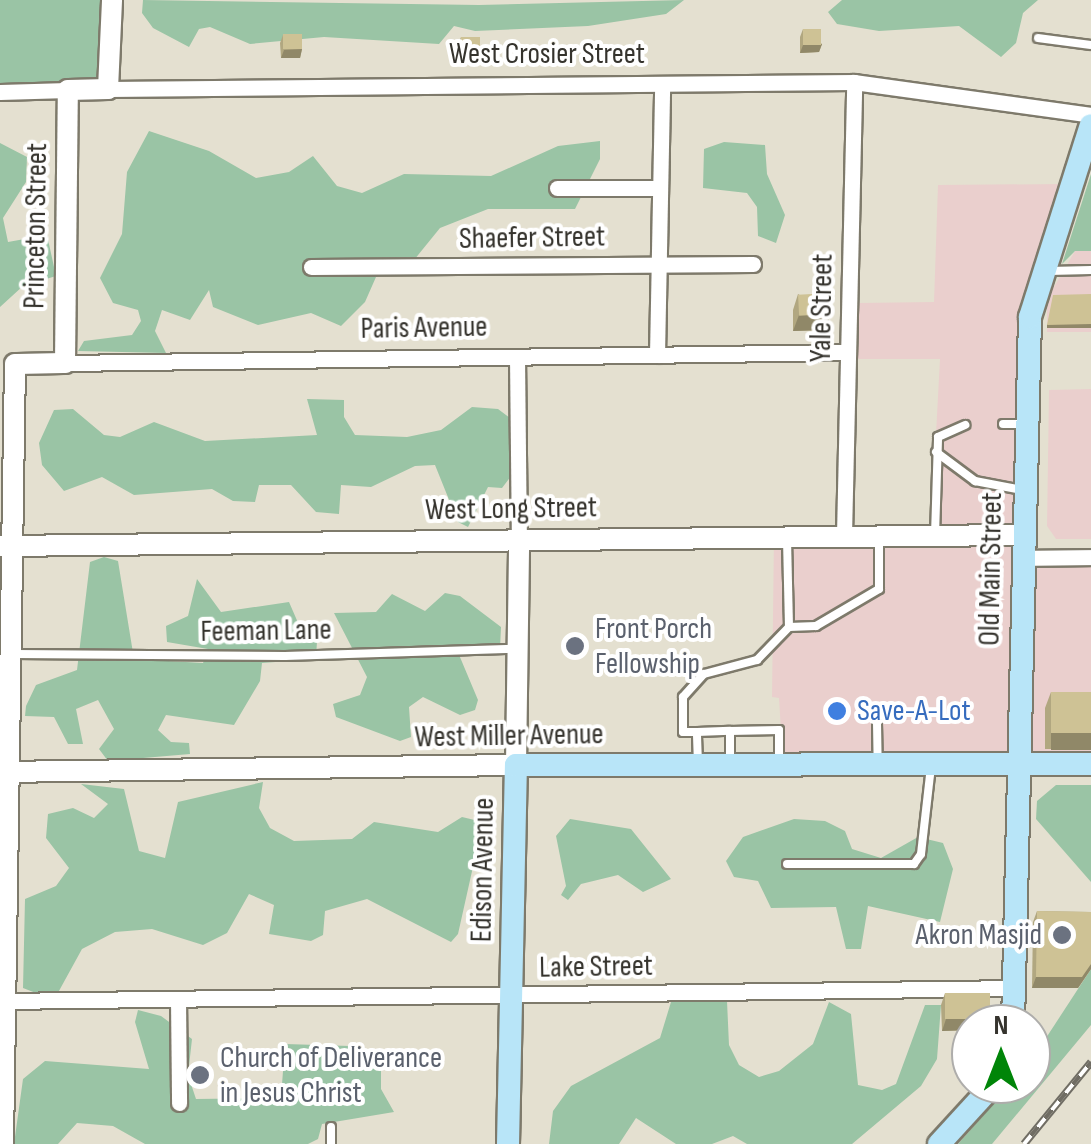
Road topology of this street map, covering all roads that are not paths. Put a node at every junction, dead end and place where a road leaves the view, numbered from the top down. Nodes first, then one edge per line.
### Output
1 (112, 0) edge
2 (1038, 38) dead end
3 (1091, 45) edge
4 (854, 82) junction
5 (662, 84) junction
6 (108, 89) junction
7 (68, 90) junction
8 (0, 92) edge
9 (1091, 114) edge
10 (1091, 126) edge
11 (557, 188) dead end
12 (659, 188) junction
13 (754, 264) dead end
14 (658, 265) junction
15 (311, 267) dead end
16 (1040, 270) junction
17 (1091, 270) edge
18 (848, 352) junction
19 (657, 355) junction
20 (517, 357) junction
21 (65, 363) junction
22 (7, 364) edge
23 (965, 425) dead end
24 (936, 452) junction
25 (1023, 490) junction
26 (844, 534) junction
27 (879, 534) junction
28 (935, 534) junction
29 (787, 535) junction
30 (519, 540) junction
31 (8, 546) edge
32 (1022, 546) junction
33 (1091, 556) edge
34 (789, 626) junction
35 (518, 649) junction
36 (15, 654) junction
37 (877, 724) dead end
38 (730, 731) junction
39 (697, 732) junction
40 (878, 762) junction
41 (931, 762) junction
42 (1018, 762) junction
43 (778, 763) junction
44 (698, 764) junction
45 (730, 764) junction
46 (1091, 764) edge
47 (516, 766) junction
48 (5, 772) edge
49 (787, 864) dead end
50 (1014, 988) junction
51 (511, 996) junction
52 (178, 999) junction
53 (2, 1000) edge
54 (1014, 1004) edge
55 (179, 1104) dead end
56 (976, 1104) edge
57 (331, 1127) dead end
58 (4, 1144) edge
59 (331, 1144) edge
60 (508, 1144) edge
61 (940, 1144) edge

1 - 6 street
2 - 3 lane
4 - 5 street, West Crosier Street
4 - 9 street, West Crosier Street
4 - 18 street, Yale Street
5 - 6 street, West Crosier Street
5 - 12 street
6 - 7 street, West Crosier Street
7 - 8 street, West Crosier Street
7 - 21 street, Princeton Street
10 - 16 main road, Old Main Street
11 - 12 street
12 - 14 street
13 - 14 street, Shaefer Street
14 - 15 street, Shaefer Street
14 - 19 street
16 - 17 lane
16 - 25 main road, Old Main Street
18 - 19 street, Paris Avenue
18 - 26 street, Yale Street
19 - 20 street, Paris Avenue
20 - 21 street, Paris Avenue
20 - 30 street, Edison Avenue
21 - 22 street, Paris Avenue
22 - 31 street
23 - 24 lane
24 - 25 lane
24 - 28 lane
25 - 32 main road, Old Main Street
26 - 27 street, West Long Street
26 - 29 street, West Long Street
27 - 28 street, West Long Street
27 - 34 lane
28 - 32 street, West Long Street
29 - 30 street, West Long Street
29 - 34 lane
30 - 31 street, West Long Street
30 - 35 street, Edison Avenue
31 - 36 street
32 - 33 street, West Long Street
32 - 42 main road, Old Main Street
34 - 39 lane
35 - 36 lane, Feeman Lane
35 - 47 street, Edison Avenue
36 - 48 street
37 - 40 lane
38 - 39 lane
38 - 43 lane
38 - 45 lane
39 - 44 lane
40 - 41 main road, West Miller Avenue
40 - 43 main road, West Miller Avenue
41 - 42 main road, West Miller Avenue
41 - 49 lane
42 - 46 main road, West Miller Avenue
42 - 50 main road, Old Main Street
43 - 45 main road, West Miller Avenue
44 - 45 main road, West Miller Avenue
44 - 47 main road, West Miller Avenue
47 - 48 street, West Miller Avenue
47 - 51 main road, Edison Avenue
48 - 53 street
50 - 51 street, Lake Street
50 - 54 main road, Old Main Street
51 - 52 street, Lake Street
51 - 60 main road, Edison Avenue
52 - 53 street, Lake Street
52 - 55 street
53 - 58 street
56 - 61 main road
57 - 59 lane

